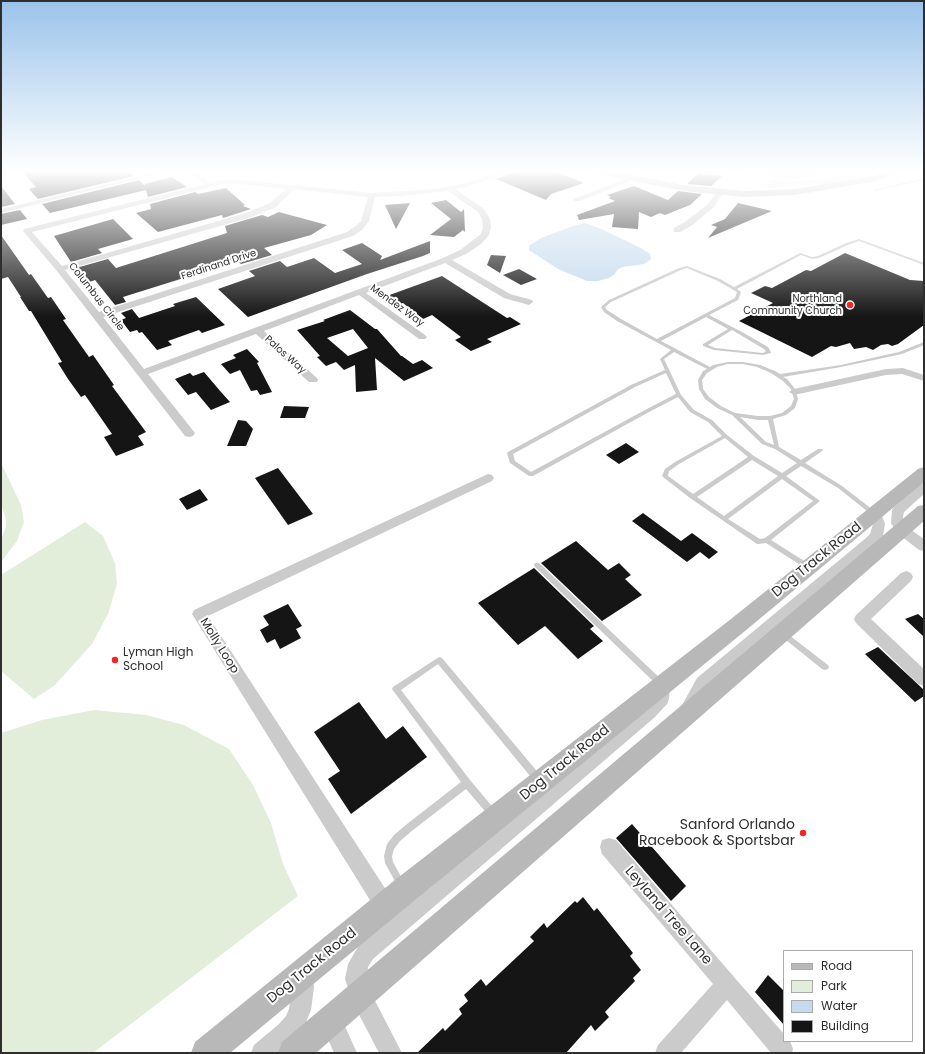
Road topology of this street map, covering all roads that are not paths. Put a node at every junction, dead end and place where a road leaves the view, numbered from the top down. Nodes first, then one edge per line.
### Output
1 (73, 219) edge
2 (233, 219) edge
3 (365, 219) edge
4 (486, 219) edge
5 (694, 219) edge
6 (677, 230) dead end
7 (446, 260) junction
8 (924, 264) edge
9 (60, 269) junction
10 (734, 288) junction
11 (360, 292) junction
12 (529, 302) dead end
13 (96, 316) junction
14 (707, 316) junction
15 (731, 329) junction
16 (258, 330) junction
17 (422, 337) dead end
18 (658, 340) junction
19 (924, 343) edge
20 (674, 350) junction
21 (710, 369) junction
22 (667, 371) junction
23 (141, 373) junction
24 (779, 376) junction
25 (924, 378) edge
26 (313, 380) dead end
27 (794, 392) junction
28 (679, 395) junction
29 (734, 414) junction
30 (770, 418) junction
31 (189, 433) dead end
32 (725, 436) junction
33 (777, 448) junction
34 (820, 450) dead end
35 (752, 457) junction
36 (801, 462) junction
37 (924, 473) edge
38 (782, 476) junction
39 (488, 478) dead end
40 (924, 487) edge
41 (692, 497) junction
42 (924, 511) edge
43 (875, 514) junction
44 (724, 519) junction
45 (902, 530) junction
46 (767, 540) junction
47 (924, 546) edge
48 (537, 565) dead end
49 (808, 567) junction
50 (906, 577) dead end
51 (782, 633) junction
52 (826, 667) dead end
53 (924, 679) edge
54 (662, 685) junction
55 (684, 717) junction
56 (540, 782) junction
57 (467, 783) junction
58 (496, 818) junction
59 (609, 848) dead end
60 (406, 890) junction
61 (385, 906) junction
62 (302, 975) junction
63 (727, 984) junction
64 (360, 995) junction
65 (331, 1021) junction
66 (782, 1049) dead end
67 (206, 1053) edge
68 (262, 1053) edge
69 (293, 1053) edge
70 (346, 1053) edge
71 (391, 1053) edge
72 (666, 1053) edge

1 - 9 street, Columbus Circle
2 - 9 street
3 - 13 street, Ferdinand Drive
4 - 7 street
5 - 6 street
7 - 11 street
7 - 12 street
8 - 10 lane
9 - 13 street, Columbus Circle
10 - 14 lane
10 - 18 lane
11 - 16 street
11 - 17 street, Mendez Way
13 - 23 street, Columbus Circle
14 - 15 lane
14 - 18 lane
15 - 15 lane
16 - 23 street
16 - 26 street, Palos Way
18 - 20 lane
19 - 24 lane
20 - 21 lane
20 - 22 lane
21 - 24 lane
21 - 29 lane
22 - 28 lane
22 - 28 lane
23 - 31 street, Columbus Circle
24 - 27 lane
25 - 27 street
27 - 30 lane
28 - 32 lane
29 - 30 lane
29 - 33 lane
30 - 33 lane
32 - 35 lane
32 - 41 lane
33 - 36 lane
34 - 36 lane
35 - 38 lane
35 - 41 lane
36 - 38 lane
36 - 43 lane
37 - 43 main road, Dog Track Road
38 - 44 lane
38 - 46 lane
39 - 61 street, Molly Loop
40 - 45 street
41 - 44 lane
42 - 45 main road
43 - 49 main road, Dog Track Road
43 - 55 street
44 - 46 lane
45 - 47 street
45 - 51 main road
46 - 49 lane
48 - 54 lane
49 - 54 main road, Dog Track Road
50 - 53 street
51 - 52 lane
51 - 55 main road
54 - 56 main road, Dog Track Road
54 - 64 street
55 - 64 main road
56 - 57 lane
56 - 58 main road, Dog Track Road
57 - 58 lane
57 - 60 lane
58 - 60 main road, Dog Track Road
59 - 63 street, Leyland Tree Lane
60 - 61 main road, Dog Track Road
61 - 62 main road, Dog Track Road
62 - 67 main road, Dog Track Road
62 - 68 street
63 - 66 street, Leyland Tree Lane
63 - 72 street
64 - 65 main road
64 - 71 street
65 - 69 main road
65 - 70 street

